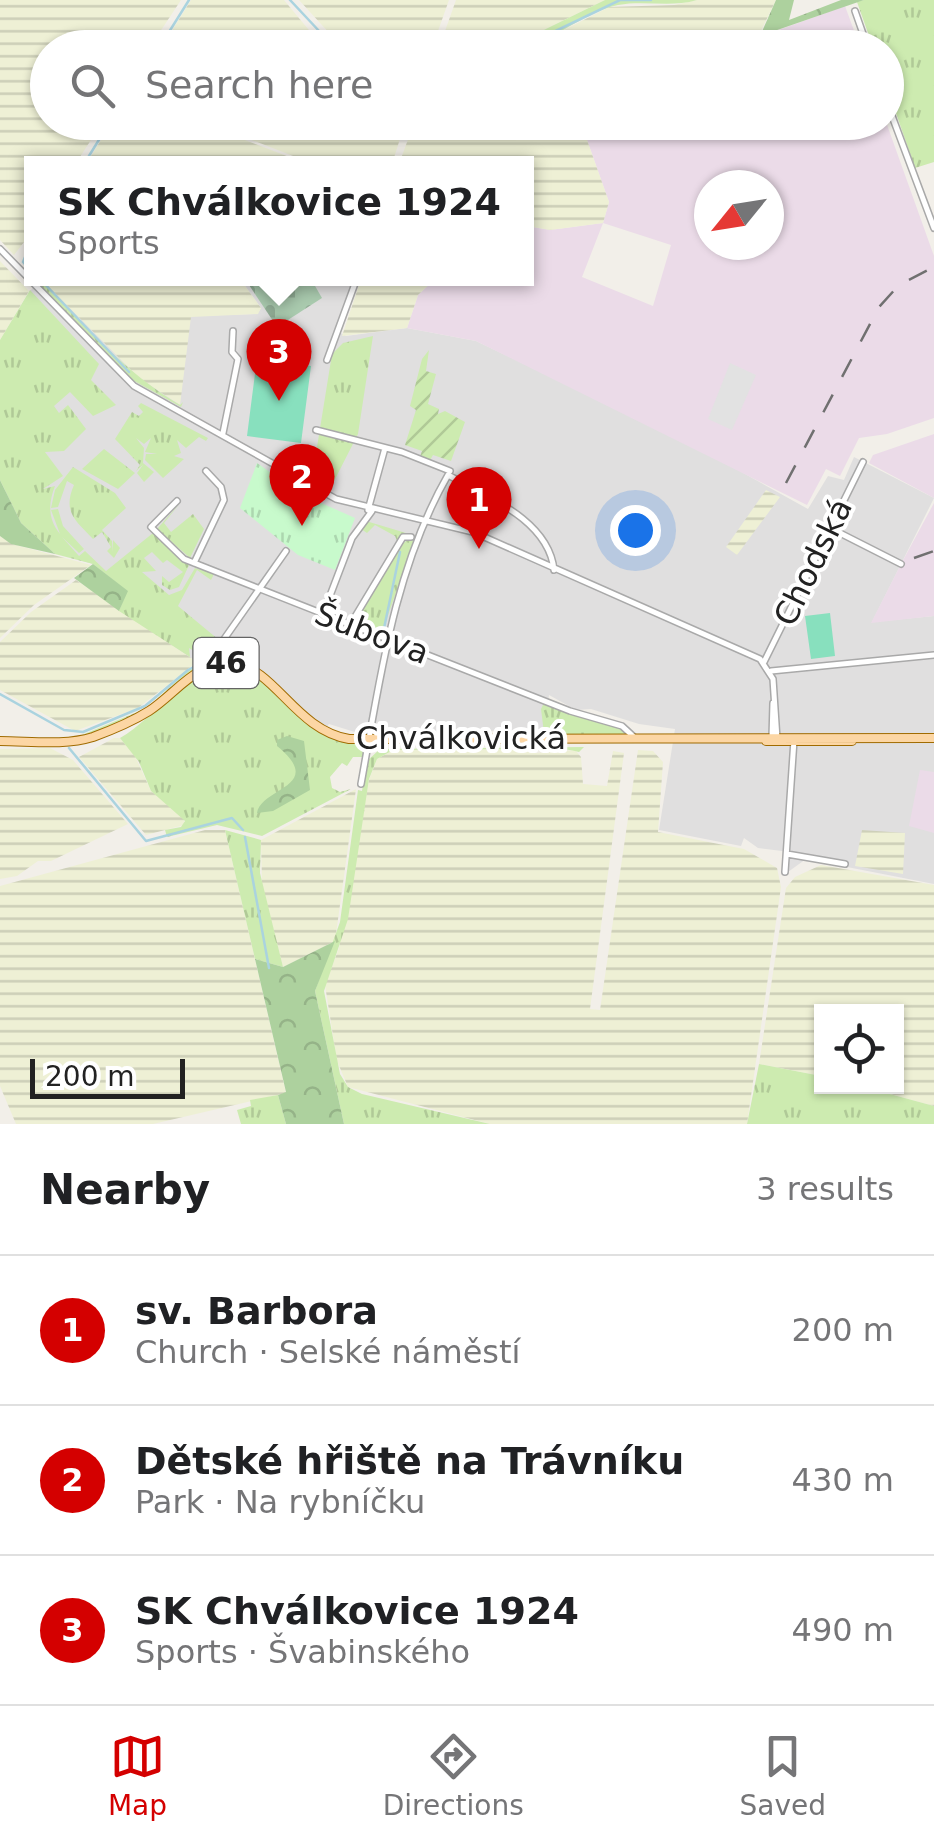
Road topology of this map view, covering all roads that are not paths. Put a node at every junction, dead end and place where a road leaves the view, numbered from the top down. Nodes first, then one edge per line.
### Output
1 (855, 11) dead end
2 (862, 30) edge
3 (901, 140) edge
4 (934, 228) edge
5 (0, 249) edge
6 (24, 274) edge
7 (35, 286) edge
8 (354, 286) edge
9 (233, 331) dead end
10 (327, 360) dead end
11 (316, 430) dead end
12 (223, 434) junction
13 (386, 448) junction
14 (863, 462) dead end
15 (206, 471) dead end
16 (449, 473) junction
17 (178, 501) dead end
18 (370, 511) junction
19 (428, 523) junction
20 (830, 528) junction
21 (411, 537) dead end
22 (286, 550) dead end
23 (194, 563) junction
24 (901, 564) dead end
25 (554, 570) junction
26 (258, 588) junction
27 (324, 614) junction
28 (350, 624) junction
29 (387, 639) junction
30 (934, 656) edge
31 (764, 662) junction
32 (216, 664) junction
33 (770, 671) junction
34 (636, 738) junction
35 (934, 738) edge
36 (775, 739) junction
37 (794, 739) junction
38 (368, 740) junction
39 (0, 741) edge
40 (362, 784) dead end
41 (787, 854) junction
42 (845, 864) dead end
43 (785, 872) dead end

1 - 2 street
3 - 4 street
5 - 6 street
7 - 12 street
8 - 10 street
9 - 12 street
11 - 13 street
12 - 18 street
13 - 16 street
13 - 18 street
14 - 20 street, Chodská
15 - 23 street
16 - 19 street
16 - 25 street
17 - 23 street, Šubova
18 - 19 street
18 - 27 street
19 - 25 street
19 - 29 street
20 - 24 street
20 - 31 street, Chodská
21 - 28 street
22 - 26 street
23 - 26 street, Šubova
25 - 31 street
26 - 27 street, Šubova
26 - 32 street
27 - 28 street, Šubova
28 - 29 street, Šubova
29 - 34 street, Šubova
29 - 38 street
30 - 33 street
31 - 33 street
32 - 38 main road, Chválkovická / 46
32 - 39 main road, 46
33 - 36 street
34 - 36 main road, Chválkovická / 46
34 - 38 main road, Chválkovická / 46
35 - 37 main road, Chválkovická
36 - 37 main road, Chválkovická
37 - 41 street
38 - 40 street
41 - 42 street
41 - 43 street

